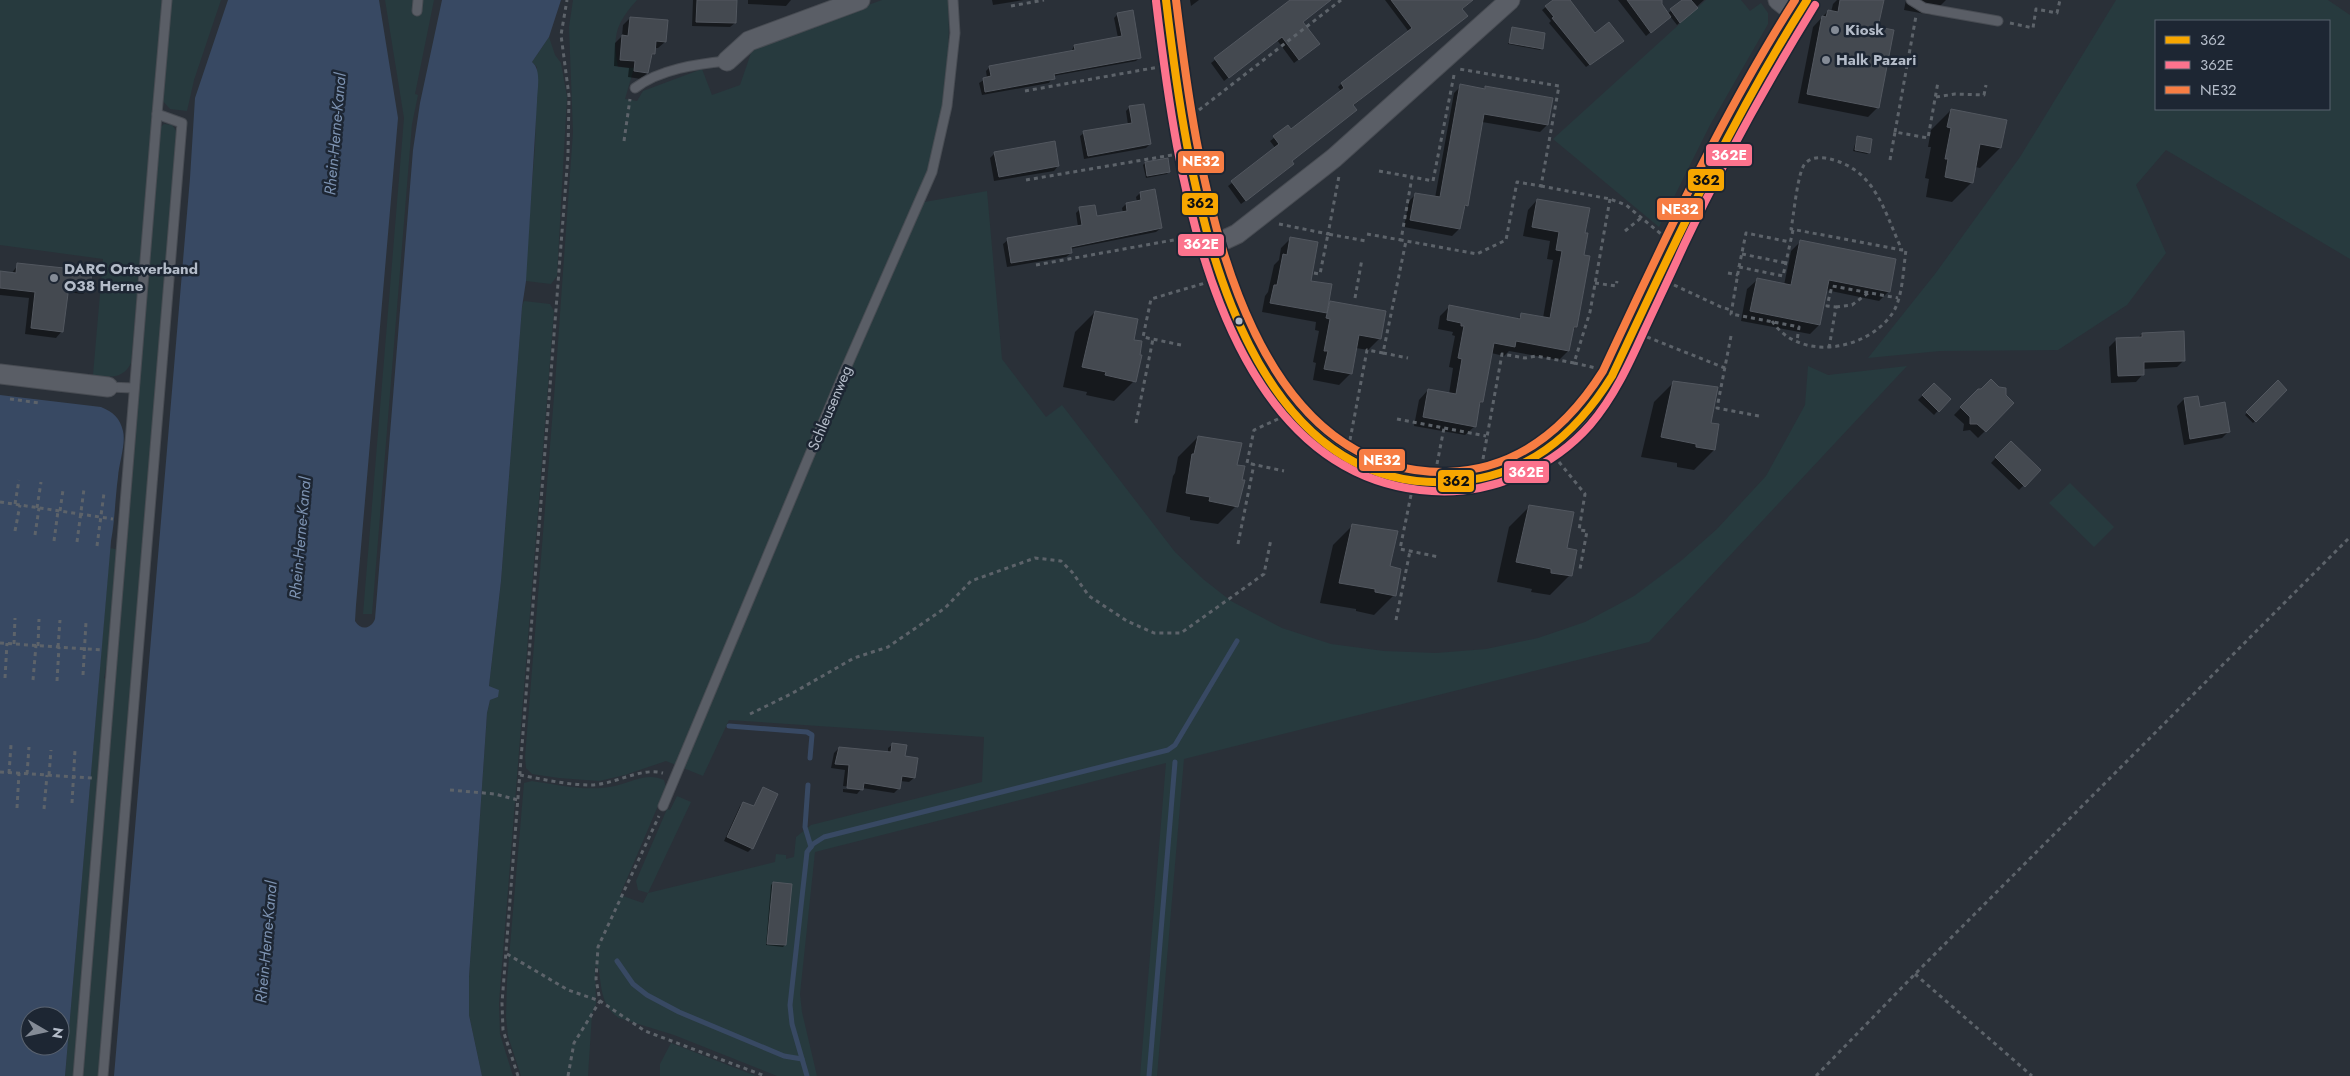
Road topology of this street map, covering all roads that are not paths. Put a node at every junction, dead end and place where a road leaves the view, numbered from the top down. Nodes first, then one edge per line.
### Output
1 (167, 0) edge
2 (418, 0) edge
3 (860, 0) edge
4 (953, 0) edge
5 (1166, 0) edge
6 (1510, 0) edge
7 (1778, 0) edge
8 (1914, 3) edge
9 (1802, 7) edge
10 (417, 10) dead end
11 (1998, 21) road end
12 (727, 61) joint
13 (635, 88) road end
14 (157, 114) junction
15 (1208, 241) junction
16 (0, 374) edge
17 (108, 388) joint
18 (134, 388) junction
19 (663, 806) road end
20 (78, 1076) edge
21 (103, 1076) edge

1 - 14 lane
2 - 10 lane
3 - 12 street
4 - 19 lane, Schleusenweg
5 - 15 street
6 - 15 street
7 - 9 street
8 - 11 lane
9 - 15 street
12 - 13 lane
14 - 18 lane
14 - 21 lane
16 - 17 street
17 - 18 lane
18 - 20 lane

